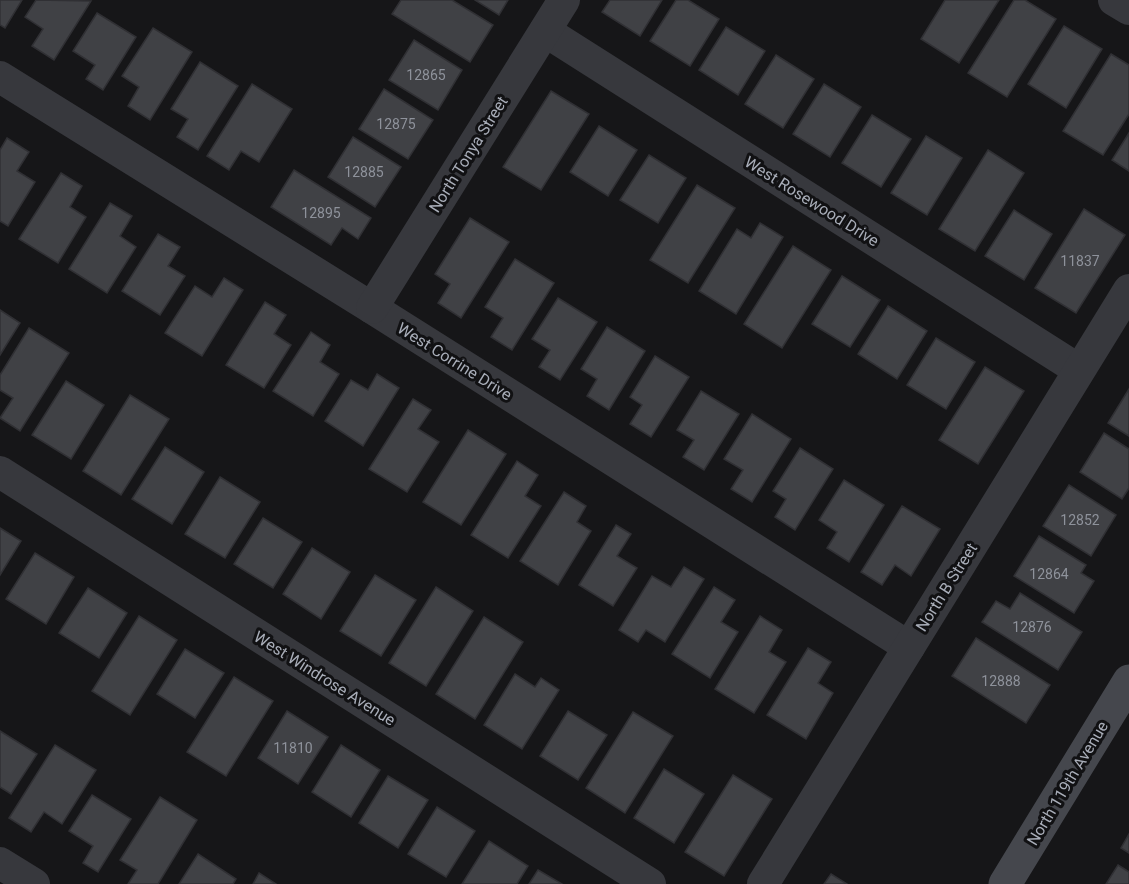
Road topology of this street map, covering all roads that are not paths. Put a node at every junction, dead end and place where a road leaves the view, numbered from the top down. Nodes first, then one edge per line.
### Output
1 (564, 0) edge
2 (1114, 0) edge
3 (1129, 9) edge
4 (545, 31) junction
5 (0, 77) edge
6 (1129, 290) edge
7 (372, 308) junction
8 (1080, 370) junction
9 (0, 472) edge
10 (909, 647) junction
11 (1128, 685) edge
12 (0, 863) edge
13 (34, 884) edge
14 (650, 884) edge
15 (763, 884) edge
16 (1005, 884) edge

1 - 4 street, North Tonya Street
2 - 3 street
4 - 7 street, North Tonya Street
4 - 8 street, West Rosewood Drive
5 - 7 street, West Corrine Drive
6 - 8 street, North B Street
7 - 10 street, West Corrine Drive
8 - 10 street, North B Street
9 - 14 street, West Windrose Avenue
10 - 15 street, North B Street
11 - 16 street, North 119th Avenue
12 - 13 street

